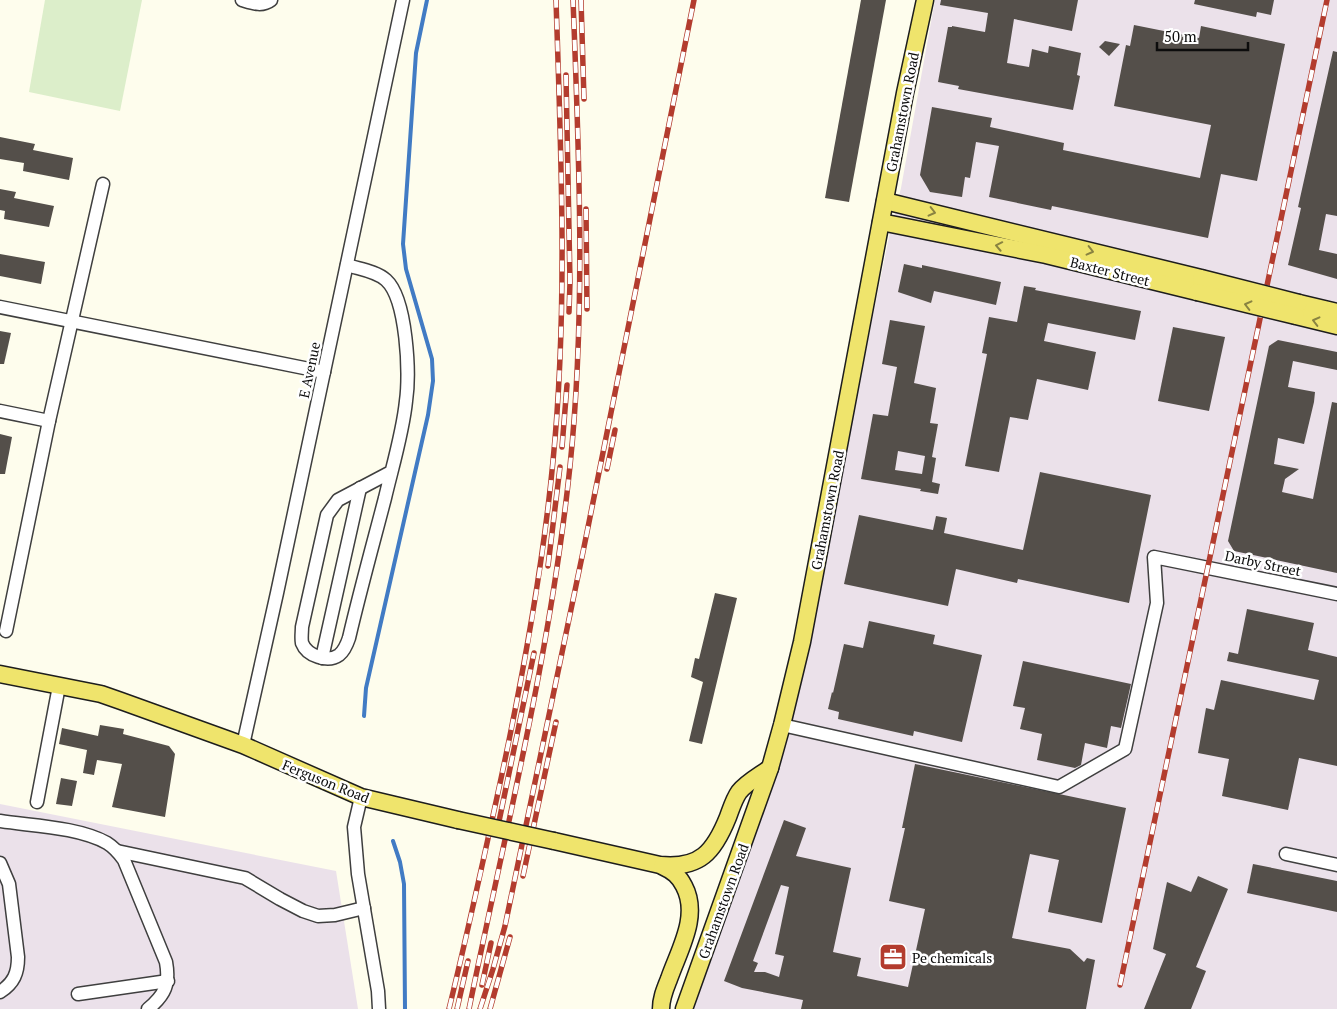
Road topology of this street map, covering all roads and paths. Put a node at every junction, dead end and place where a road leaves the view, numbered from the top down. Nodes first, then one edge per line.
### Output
1 (242, 0) edge
2 (271, 0) edge
3 (403, 0) edge
4 (925, 0) edge
5 (103, 184) dead end
6 (885, 201) junction
7 (880, 222) junction
8 (347, 265) junction
9 (1199, 285) junction
10 (0, 307) edge
11 (1297, 310) junction
12 (1337, 312) edge
13 (72, 322) junction
14 (1337, 326) edge
15 (324, 372) junction
16 (0, 411) edge
17 (50, 421) junction
18 (391, 472) junction
19 (360, 488) junction
20 (1337, 594) edge
21 (6, 631) dead end
22 (322, 658) junction
23 (0, 674) edge
24 (59, 686) junction
25 (782, 725) junction
26 (243, 746) junction
27 (770, 768) junction
28 (361, 797) junction
29 (37, 802) dead end
30 (0, 821) edge
31 (117, 850) junction
32 (1286, 854) dead end
33 (0, 863) edge
34 (1337, 865) edge
35 (660, 866) junction
36 (364, 908) junction
37 (168, 981) junction
38 (0, 992) edge
39 (78, 994) dead end
40 (148, 1009) edge
41 (379, 1009) edge
42 (660, 1009) edge
43 (684, 1009) edge

1 - 2 street
3 - 8 street, E Avenue
4 - 6 main road, Grahamstown Road
5 - 13 street
6 - 7 main road, Grahamstown Road
6 -> 9 main road, Baxter Street
9 -> 7 main road, Baxter Street
7 - 25 main road, Grahamstown Road
8 - 15 street, E Avenue
8 - 18 street
9 - 11 main road, Baxter Street, bridge
10 - 13 street
11 - 12 main road, Baxter Street
14 -> 11 main road, Baxter Street
13 - 15 street
13 - 17 street
15 - 26 street, E Avenue
16 - 17 street
17 - 21 street
18 - 19 street
18 - 22 street
19 - 22 street
19 - 22 street
20 - 25 street, Darby Street
23 - 24 main road, Ferguson Road
24 - 26 main road, Ferguson Road
24 - 29 street
25 - 27 main road, Grahamstown Road
26 - 28 main road, Ferguson Road
27 - 35 main road, Ferguson Road
27 - 43 main road, Grahamstown Road
28 - 35 main road, Ferguson Road, bridge
28 - 36 street
30 - 31 street
31 - 36 street
31 - 37 street
32 - 34 street
33 - 38 street
35 - 42 main road, Ferguson Road
36 - 41 street
37 - 39 street
37 - 40 street

